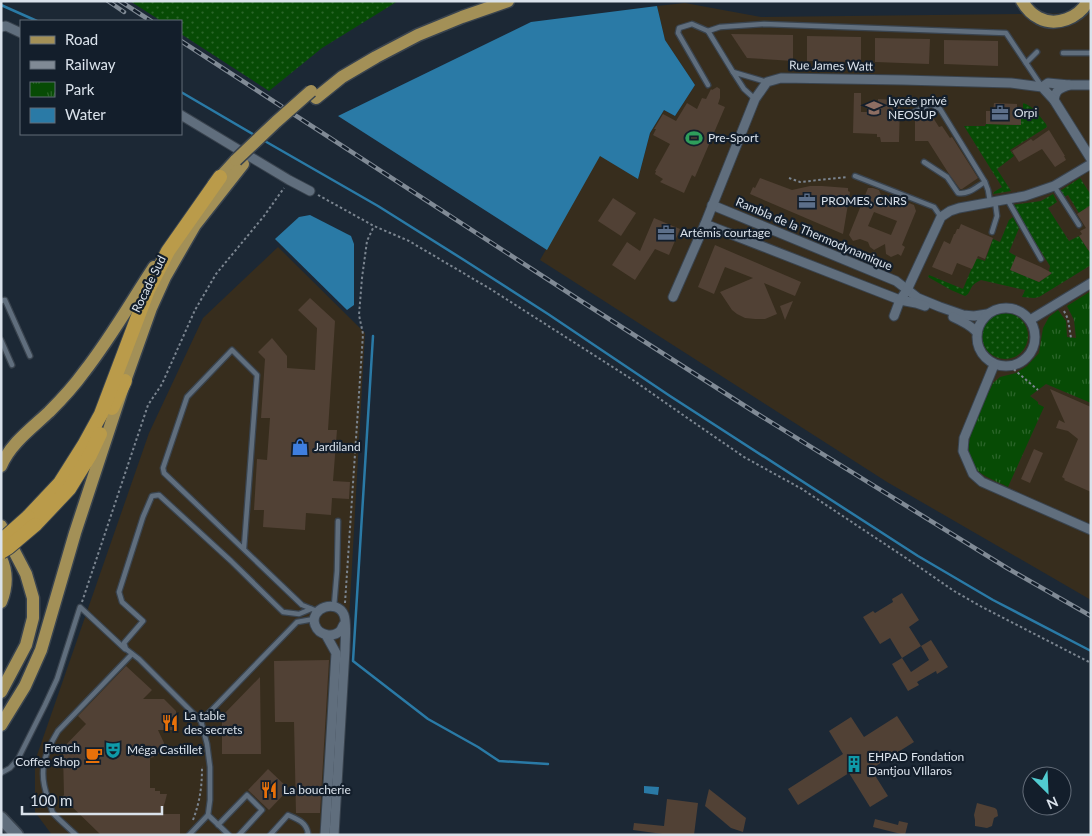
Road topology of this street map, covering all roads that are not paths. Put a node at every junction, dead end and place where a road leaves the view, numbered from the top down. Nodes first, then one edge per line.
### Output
1 (485, 1) edge
2 (508, 1) edge
3 (1021, 1) edge
4 (1088, 3) edge
5 (1, 26) edge
6 (708, 31) junction
7 (20, 33) edge
8 (1037, 52) dead end
9 (1063, 53) dead end
10 (1091, 53) edge
11 (1026, 62) junction
12 (733, 72) junction
13 (768, 82) junction
14 (708, 85) dead end
15 (1069, 85) junction
16 (1091, 85) edge
17 (1042, 87) junction
18 (314, 95) junction
19 (755, 98) junction
20 (1054, 100) junction
21 (914, 112) dead end
22 (182, 116) edge
23 (1089, 153) edge
24 (239, 162) junction
25 (924, 162) dead end
26 (1091, 164) edge
27 (856, 176) road end
28 (220, 177) junction
29 (984, 182) junction
30 (1054, 186) junction
31 (310, 191) road end
32 (1007, 199) junction
33 (993, 202) junction
34 (712, 205) junction
35 (941, 218) junction
36 (705, 224) junction
37 (1078, 225) dead end
38 (992, 232) dead end
39 (1041, 259) dead end
40 (1091, 283) edge
41 (907, 290) junction
42 (673, 297) dead end
43 (900, 300) junction
44 (1, 301) edge
45 (987, 314) junction
46 (894, 316) dead end
47 (1030, 320) junction
48 (977, 332) junction
49 (1, 340) edge
50 (30, 356) dead end
51 (12, 364) dead end
52 (994, 365) junction
53 (125, 381) junction
54 (1, 466) edge
55 (31, 521) junction
56 (338, 521) dead end
57 (1, 526) edge
58 (1091, 530) edge
59 (1, 541) edge
60 (244, 548) junction
61 (1, 552) edge
62 (1, 558) edge
63 (1, 602) edge
64 (334, 606) junction
65 (314, 613) junction
66 (344, 619) junction
67 (326, 635) junction
68 (126, 649) junction
69 (132, 654) junction
70 (1, 692) edge
71 (201, 722) junction
72 (1, 725) edge
73 (1, 773) edge
74 (208, 815) junction
75 (1, 818) edge
76 (218, 825) junction
77 (17, 835) edge
78 (76, 835) edge
79 (189, 835) edge
80 (229, 835) edge
81 (239, 835) edge
82 (270, 835) edge
83 (307, 835) edge
84 (324, 835) edge
85 (334, 835) edge

1 - 18 main road, Rocade Sud
2 - 18 main road, Rocade Sud
3 - 4 main road
5 - 7 street
6 - 11 lane
6 - 12 lane
6 - 14 lane
8 - 11 lane
9 - 10 lane
11 - 17 lane
12 - 13 lane
12 - 19 lane
13 - 17 street, Rue James Watt
13 - 19 street
15 - 16 street, Rue James Watt
15 - 17 street, Rue James Watt
15 - 20 street
17 - 20 street
18 - 24 main road, Rocade Sud, bridge
19 - 34 street
20 - 23 street
21 - 29 lane
22 - 31 street
24 - 28 main road, Rocade Sud
24 - 53 main road, Rocade Sud
25 - 29 lane
26 - 30 street
27 - 35 lane
28 - 54 main road, Rocade Sud
28 - 55 highway
29 - 33 lane
30 - 32 street
30 - 37 lane
32 - 33 street
32 - 39 lane
33 - 35 street
33 - 38 lane
34 - 36 street
34 - 41 street, Rambla de la Thermodynamique
35 - 41 street
36 - 42 street
36 - 43 street
40 - 47 street
41 - 43 street
41 - 45 street, Rambla de la Thermodynamique
43 - 46 street
43 - 48 street
44 - 50 lane
45 - 47 street
45 - 48 street
47 - 52 street
48 - 52 street
49 - 51 lane
52 - 58 street
53 - 55 highway
53 - 72 main road, Rocade Sud
55 - 59 highway, bridge
55 - 61 highway, bridge
56 - 64 lane
57 - 70 main road
60 - 60 lane
60 - 65 lane
62 - 63 main road
64 - 65 street
64 - 66 street
65 - 67 street
65 - 68 lane
65 - 71 lane
66 - 67 street
66 - 85 street
67 - 84 street
68 - 69 lane
68 - 73 lane
69 - 71 lane
69 - 78 lane
71 - 74 lane
74 - 76 lane
74 - 79 lane
75 - 77 main road
76 - 80 lane
76 - 81 lane
82 - 83 lane

